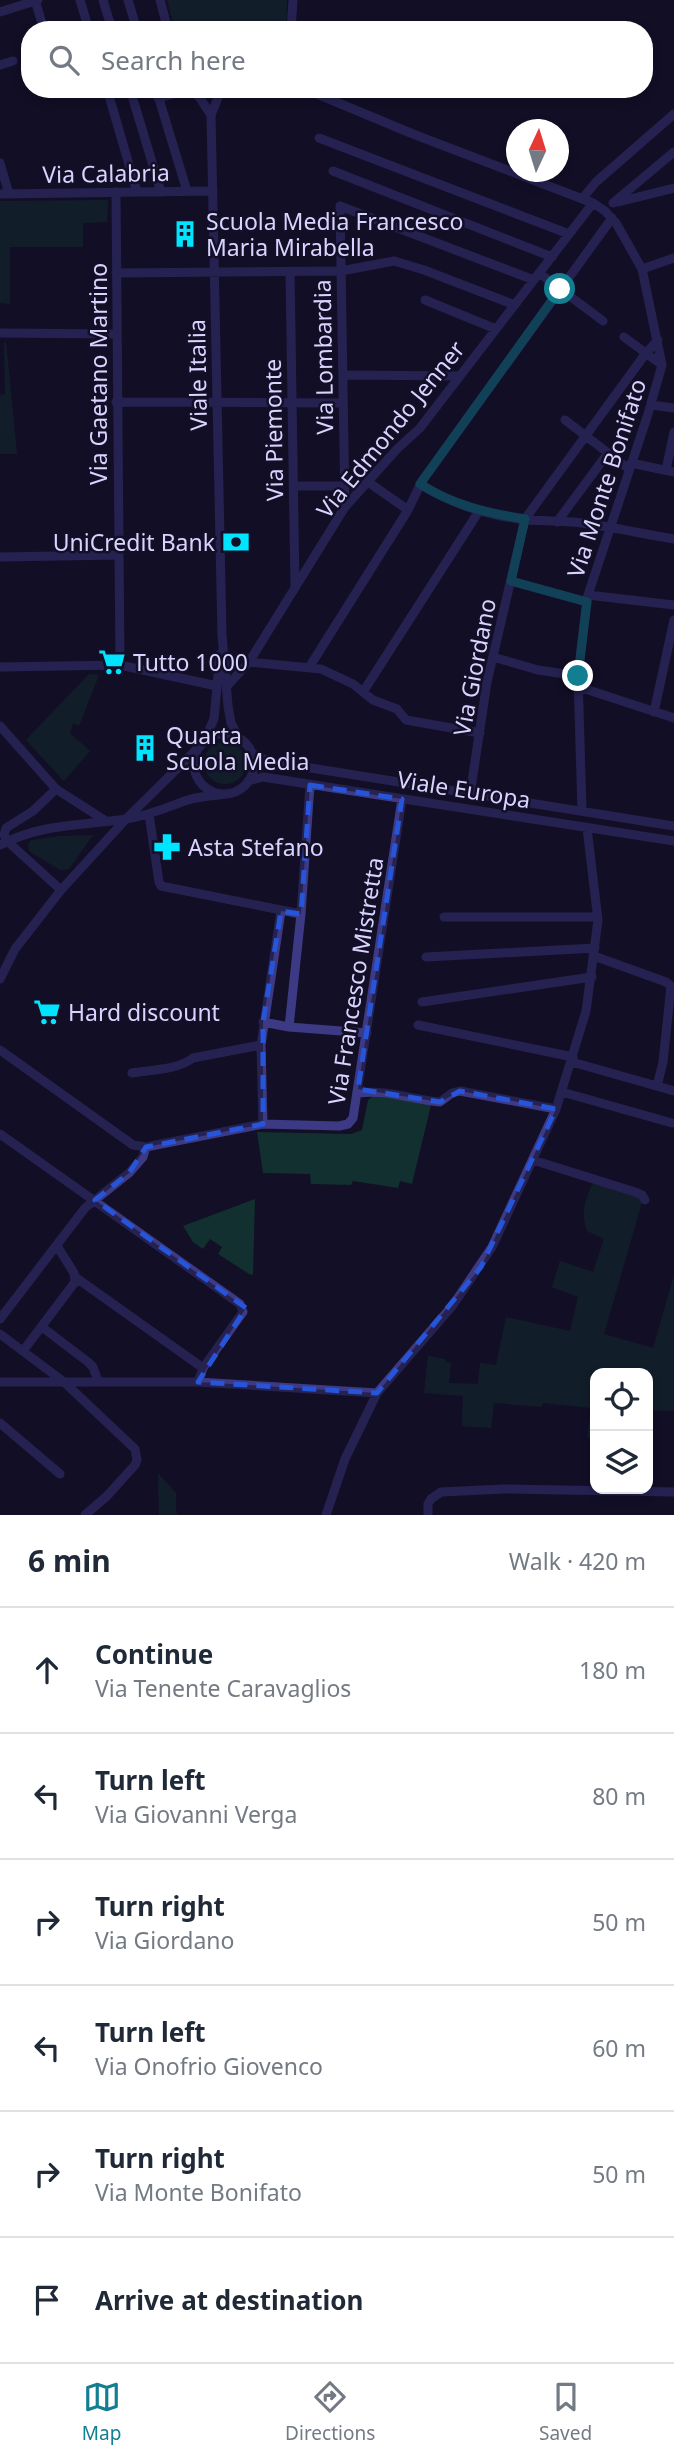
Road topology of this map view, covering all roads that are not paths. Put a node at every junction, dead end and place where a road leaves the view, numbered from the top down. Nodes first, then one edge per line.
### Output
1 (19, 0) edge
2 (36, 0) edge
3 (80, 0) edge
4 (103, 0) edge
5 (128, 0) edge
6 (160, 0) edge
7 (293, 0) edge
8 (0, 6) edge
9 (0, 12) edge
10 (42, 21) edge
11 (86, 21) edge
12 (110, 21) edge
13 (134, 21) edge
14 (166, 21) edge
15 (292, 21) edge
16 (13, 61) dead end
17 (0, 65) edge
18 (110, 98) edge
19 (134, 98) edge
20 (159, 98) edge
21 (201, 98) edge
22 (218, 98) edge
23 (327, 98) edge
24 (674, 114) edge
25 (211, 115) junction
26 (319, 138) dead end
27 (674, 152) edge
28 (0, 163) edge
29 (333, 171) dead end
30 (674, 188) edge
31 (187, 191) junction
32 (212, 191) junction
33 (116, 192) junction
34 (137, 192) junction
35 (162, 192) junction
36 (5, 194) edge
37 (582, 199) junction
38 (593, 203) junction
39 (613, 203) junction
40 (609, 214) junction
41 (569, 234) junction
42 (552, 257) junction
43 (674, 258) edge
44 (642, 269) junction
45 (341, 271) junction
46 (116, 272) junction
47 (214, 272) junction
48 (290, 272) junction
49 (537, 276) junction
50 (560, 289) junction
51 (425, 300) dead end
52 (515, 305) junction
53 (603, 321) dead end
54 (496, 329) junction
55 (0, 333) edge
56 (116, 334) junction
57 (624, 337) dead end
58 (658, 340) junction
59 (646, 353) junction
60 (662, 365) junction
61 (343, 375) junction
62 (460, 376) junction
63 (116, 402) junction
64 (216, 402) junction
65 (292, 402) junction
66 (343, 403) junction
67 (651, 405) junction
68 (674, 408) edge
69 (565, 420) dead end
70 (674, 432) edge
71 (585, 436) junction
72 (608, 453) junction
73 (630, 466) junction
74 (670, 471) edge
75 (368, 482) junction
76 (420, 484) junction
77 (293, 486) junction
78 (345, 486) junction
79 (345, 507) junction
80 (408, 510) junction
81 (479, 511) junction
82 (525, 519) junction
83 (557, 522) junction
84 (610, 528) junction
85 (674, 539) edge
86 (118, 555) junction
87 (0, 557) edge
88 (511, 581) junction
89 (295, 589) junction
90 (587, 598) junction
91 (674, 605) edge
92 (674, 620) edge
93 (493, 657) junction
94 (249, 662) junction
95 (120, 665) junction
96 (310, 666) junction
97 (0, 667) edge
98 (578, 676) junction
99 (222, 686) junction
100 (579, 687) junction
101 (363, 692) junction
102 (654, 712) junction
103 (674, 718) edge
104 (0, 726) edge
105 (480, 733) junction
106 (238, 737) junction
107 (201, 744) junction
108 (252, 753) junction
109 (248, 781) junction
110 (310, 785) junction
111 (56, 789) junction
112 (226, 794) junction
113 (470, 794) junction
114 (402, 799) junction
115 (582, 811) junction
116 (149, 814) junction
117 (126, 819) junction
118 (106, 821) junction
119 (674, 826) edge
120 (587, 828) junction
121 (674, 841) edge
122 (3, 843) edge
123 (61, 890) junction
124 (281, 911) junction
125 (301, 914) junction
126 (443, 917) dead end
127 (597, 917) junction
128 (595, 952) junction
129 (426, 957) dead end
130 (4, 966) edge
131 (592, 977) junction
132 (0, 979) edge
133 (422, 1002) dead end
134 (263, 1022) junction
135 (418, 1025) dead end
136 (289, 1027) junction
137 (367, 1032) junction
138 (261, 1045) junction
139 (0, 1050) edge
140 (572, 1059) junction
141 (132, 1073) dead end
142 (657, 1086) junction
143 (674, 1091) edge
144 (562, 1092) junction
145 (358, 1093) junction
146 (556, 1109) junction
147 (672, 1123) dead end
148 (263, 1124) junction
149 (0, 1134) edge
150 (146, 1147) junction
151 (533, 1160) junction
152 (95, 1200) junction
153 (645, 1200) dead end
154 (57, 1245) junction
155 (75, 1277) junction
156 (0, 1319) edge
157 (42, 1327) junction
158 (0, 1334) edge
159 (23, 1351) junction
160 (204, 1368) junction
161 (98, 1381) junction
162 (0, 1382) edge
163 (64, 1382) junction
164 (198, 1382) junction
165 (377, 1393) junction
166 (0, 1423) edge
167 (60, 1474) dead end
168 (674, 1492) edge
169 (85, 1515) edge
170 (326, 1515) edge
171 (428, 1515) edge

1 - 8 street
2 - 9 street
2 - 10 street
3 - 11 street
4 - 12 street
5 - 13 street
6 - 14 street
7 - 15 street
16 - 17 street
18 - 34 street
19 - 35 street
20 - 31 street
21 - 25 street
22 - 25 street, Viale Italia
23 - 37 street
24 - 37 street
25 - 32 street, Viale Italia
26 - 41 street
27 - 39 street
28 - 36 street
29 - 42 street
30 - 39 street
31 - 32 street, Via Calabria
31 - 35 street, Via Calabria
32 - 47 street, Viale Italia
33 - 34 street, Via Calabria
33 - 36 street, Via Calabria
33 - 46 street, Via Gaetano Martino
34 - 35 street, Via Calabria
37 - 38 street
38 - 40 street
38 - 41 street, Via Edmondo Jenner
39 - 40 street
40 - 44 street, Via Monte Bonifato
40 - 50 street
41 - 42 street, Via Edmondo Jenner
42 - 49 street, Via Edmondo Jenner
43 - 44 street
44 - 58 street, Via Monte Bonifato
45 - 48 street
45 - 49 street, Via Lombardia
45 - 52 street
45 - 61 street, Via Lombardia
46 - 47 street
46 - 56 street, Via Gaetano Martino
47 - 48 street
47 - 64 street, Viale Italia
48 - 65 street, Via Piemonte
49 - 50 street
49 - 52 street, Via Edmondo Jenner
50 - 53 street
50 - 76 street
51 - 54 street
52 - 54 street, Via Edmondo Jenner
54 - 62 street, Via Edmondo Jenner
55 - 56 street
56 - 63 street, Via Gaetano Martino
57 - 59 street
58 - 59 street, Via Giordano
58 - 60 street, Via Monte Bonifato
59 - 60 street
59 - 71 street, Via Giordano
60 - 67 street, Via Monte Bonifato
61 - 62 street
61 - 66 street, Via Lombardia
62 - 75 street, Via Edmondo Jenner
63 - 64 street
63 - 86 street, Via Gaetano Martino
64 - 65 street
64 - 99 street, Viale Italia
65 - 66 street
65 - 77 street, Via Piemonte
66 - 78 street, Via Lombardia
67 - 68 street
67 - 73 street, Via Monte Bonifato
69 - 71 street
70 - 74 street
71 - 72 street
71 - 82 street, Via Giordano
72 - 73 street
72 - 83 street
73 - 74 street
73 - 84 street, Via Monte Bonifato
75 - 79 street, Via Edmondo Jenner
75 - 80 street
76 - 80 street
76 - 81 street
77 - 78 street
77 - 89 street, Via Piemonte
78 - 79 street, Via Lombardia
79 - 89 street, Via Edmondo Jenner
80 - 96 street
81 - 82 street
81 - 101 street
82 - 83 street
82 - 88 street, Via Giordano
83 - 84 street
84 - 85 street
84 - 90 street, Via Monte Bonifato
86 - 87 street
86 - 95 street, Via Gaetano Martino
88 - 90 street
88 - 93 street, Via Giordano
89 - 94 street, Via Edmondo Jenner
90 - 91 street
90 - 98 street, Via Monte Bonifato
92 - 102 street
93 - 98 street
93 - 105 street, Via Giordano
94 - 96 street
94 - 99 street, Via Edmondo Jenner
95 - 97 street
95 - 99 street
96 - 101 street
98 - 100 street, Via Monte Bonifato
99 - 106 street, Viale Italia
99 - 107 street, Viale Italia
100 - 102 street
100 - 115 street, Via Monte Bonifato
101 - 105 street
102 - 103 street
104 - 111 street
105 - 113 street, Via Giordano
106 - 107 street
106 - 108 street
107 - 112 street
107 - 117 street
108 - 109 street
108 - 113 street, Viale Europa
109 - 110 street, Viale Europa
109 - 112 street
110 - 114 street, Viale Europa
110 - 125 street
111 - 118 street
111 - 122 street
112 - 116 street
113 - 115 street, Viale Europa
114 - 120 street, Viale Europa
114 - 137 street, Via Francesco Mistretta
115 - 119 street, Viale Europa
116 - 117 street
116 - 124 street
117 - 118 street
117 - 123 street
118 - 122 street
120 - 121 street, Viale Europa
120 - 127 street
122 - 123 street
123 - 130 street
124 - 125 street
124 - 134 street
125 - 136 street
126 - 127 street
127 - 128 street
128 - 129 street
128 - 131 street
128 - 142 street
130 - 132 street
131 - 133 street
131 - 140 street
134 - 136 street
134 - 138 street
135 - 140 street
136 - 137 street
137 - 145 street, Via Francesco Mistretta
138 - 141 street
138 - 148 street
139 - 150 street
140 - 142 street
140 - 144 street
142 - 143 street
144 - 146 street
144 - 147 street
145 - 146 street
145 - 148 street, Via Francesco Mistretta
146 - 151 street
148 - 150 street
149 - 152 street
150 - 152 street
151 - 153 street
151 - 165 street
152 - 154 street
152 - 160 street
154 - 155 street
154 - 156 street
155 - 157 street
155 - 160 street
157 - 159 street
157 - 161 street
158 - 159 street
159 - 163 street
160 - 164 street
161 - 163 street
161 - 164 street
162 - 163 street
163 - 169 street
164 - 165 street
165 - 170 street
166 - 167 street
168 - 171 street

